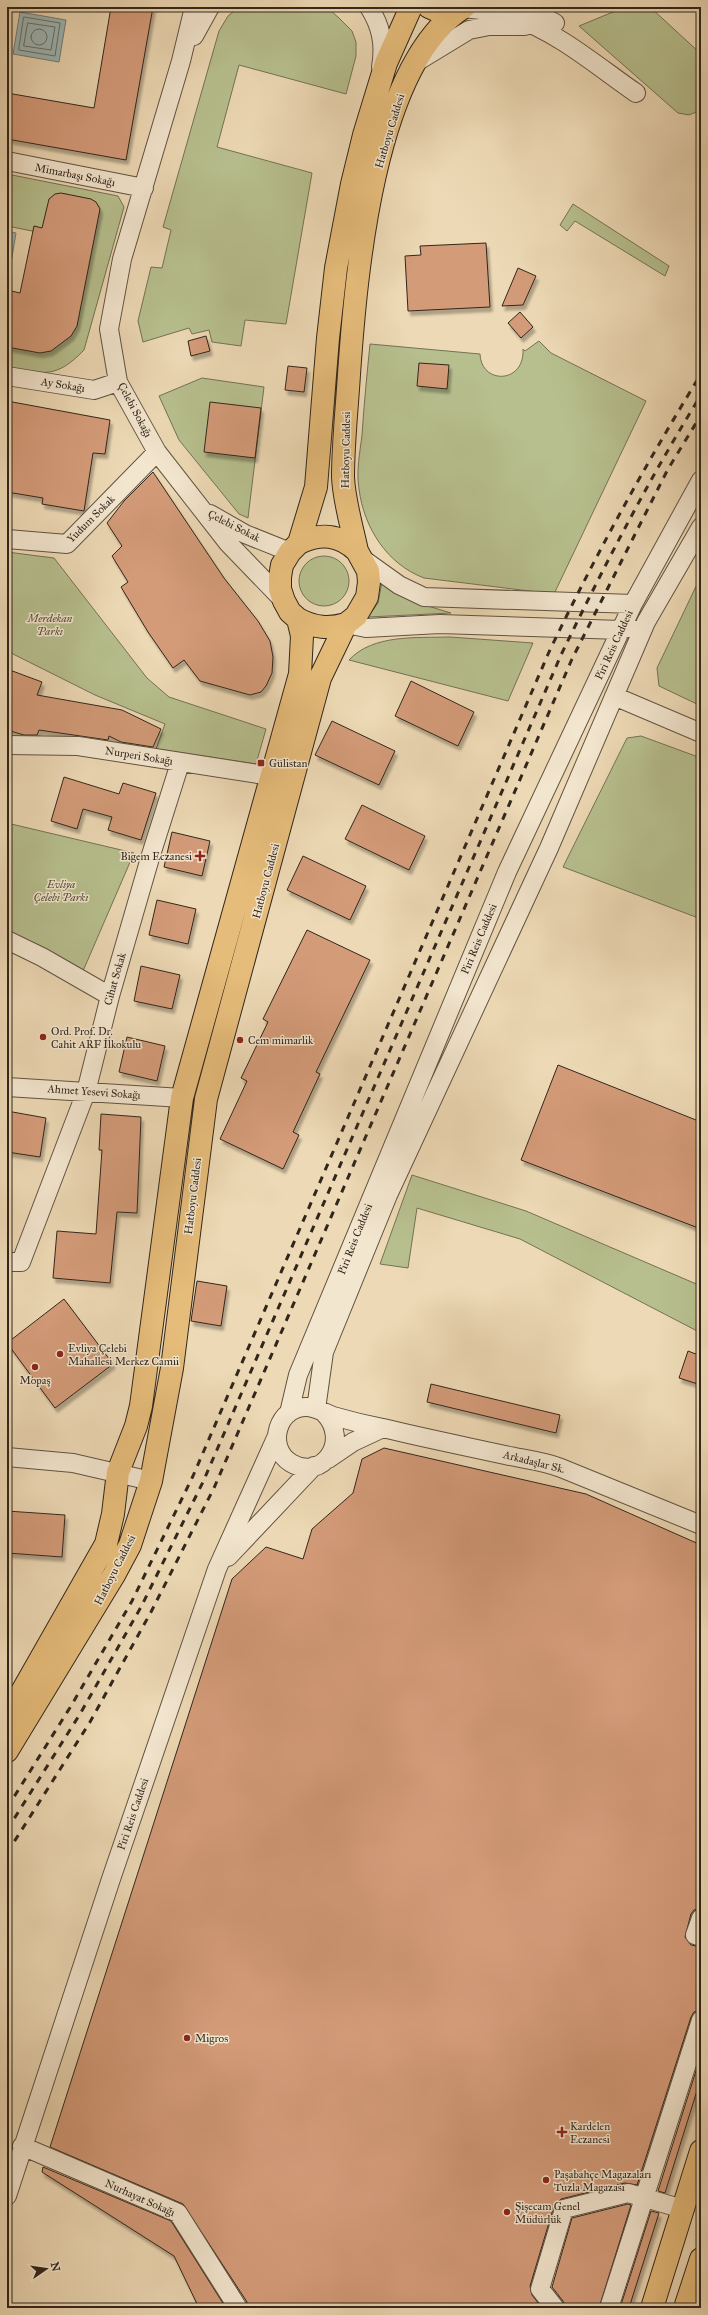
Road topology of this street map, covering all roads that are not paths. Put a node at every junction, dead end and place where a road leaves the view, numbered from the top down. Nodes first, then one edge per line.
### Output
1 (194, 7) edge
2 (210, 7) edge
3 (369, 7) edge
4 (412, 7) edge
5 (429, 7) edge
6 (525, 7) edge
7 (461, 9) edge
8 (535, 26) junction
9 (181, 61) junction
10 (415, 62) junction
11 (379, 85) junction
12 (7, 161) edge
13 (144, 188) junction
14 (7, 376) edge
15 (118, 382) junction
16 (157, 452) junction
17 (701, 480) edge
18 (200, 509) junction
19 (701, 527) edge
20 (7, 539) edge
21 (295, 548) junction
22 (361, 555) junction
23 (284, 601) junction
24 (633, 604) junction
25 (298, 619) junction
26 (646, 622) junction
27 (346, 624) junction
28 (621, 630) junction
29 (614, 696) junction
30 (701, 733) edge
31 (7, 745) edge
32 (180, 762) junction
33 (271, 776) junction
34 (7, 940) edge
35 (110, 996) junction
36 (7, 1087) edge
37 (86, 1092) junction
38 (182, 1098) junction
39 (14, 1262) edge
40 (320, 1411) junction
41 (289, 1413) junction
42 (383, 1428) junction
43 (276, 1438) junction
44 (7, 1457) edge
45 (320, 1463) junction
46 (118, 1472) junction
47 (151, 1481) junction
48 (701, 1525) edge
49 (217, 1569) junction
50 (7, 1718) edge
51 (7, 1751) edge
52 (701, 1918) edge
53 (701, 1937) edge
54 (701, 2020) edge
55 (22, 2146) junction
56 (701, 2151) edge
57 (7, 2196) edge
58 (644, 2197) junction
59 (683, 2209) junction
60 (701, 2259) edge
61 (238, 2308) edge
62 (555, 2308) edge
63 (609, 2308) edge
64 (652, 2308) edge
65 (685, 2308) edge

1 - 9 street
2 - 9 street
3 - 11 street
4 - 11 main road, Hatboyu Caddesi
5 - 7 main road
6 - 8 street
7 - 8 street
7 - 10 main road, Hatboyu Caddesi
8 - 10 street
9 - 13 street, Çelebi Sokağı
10 - 22 main road, Hatboyu Caddesi
11 - 21 main road, Hatboyu Caddesi
12 - 13 street, Mimarbaşı Sokağı
13 - 15 street, Çelebi Sokağı
14 - 15 street, Ay Sokağı
15 - 16 street, Çelebi Sokağı
16 - 18 street, Çelebi Sokağı
16 - 20 street, Yudum Sokak
17 - 24 street, Piri Reis Caddesi
18 - 21 street, Çelebi Sokak
18 - 23 street, Çelebi Sokağı
19 - 26 street, Piri Reis Caddesi
21 - 22 main road
21 - 23 main road, Hatboyu Caddesi
22 - 24 street
22 - 27 main road, Hatboyu Caddesi
23 - 25 main road, Hatboyu Caddesi
24 - 26 street
24 - 28 street, Piri Reis Caddesi
25 - 27 main road
25 - 33 main road, Hatboyu Caddesi
26 - 28 street
26 - 29 street, Piri Reis Caddesi
27 - 28 street
27 - 47 main road, Hatboyu Caddesi
28 - 41 street, Piri Reis Caddesi
29 - 30 street
29 - 40 street, Piri Reis Caddesi
31 - 32 street, Nurperi Sokağı
32 - 33 street, Nurperi Sokağı
32 - 35 street, Cihat Sokak
33 - 38 main road, Hatboyu Caddesi
34 - 35 street
35 - 37 street, Cihat Sokak
36 - 37 street, Ahmet Yesevi Sokağı
37 - 38 street, Ahmet Yesevi Sokağı
37 - 39 street, Cihat Sokak
38 - 46 main road, Hatboyu Caddesi
40 - 41 street
40 - 42 street, Arkadaşlar Sk.
40 - 45 street
41 - 43 street
42 - 45 street
42 - 48 street, Arkadaşlar Sk.
43 - 45 street
43 - 49 street, Piri Reis Caddesi
44 - 46 street
45 - 49 street
46 - 47 street
46 - 50 main road, Hatboyu Caddesi
47 - 51 main road, Hatboyu Caddesi
49 - 55 street, Piri Reis Caddesi
52 - 53 street
54 - 58 street
55 - 57 street, Piri Reis Caddesi
55 - 61 street, Nurhayat Sokağı
56 - 59 main road
58 - 59 street
58 - 62 street
58 - 63 street
59 - 64 main road
60 - 65 main road

